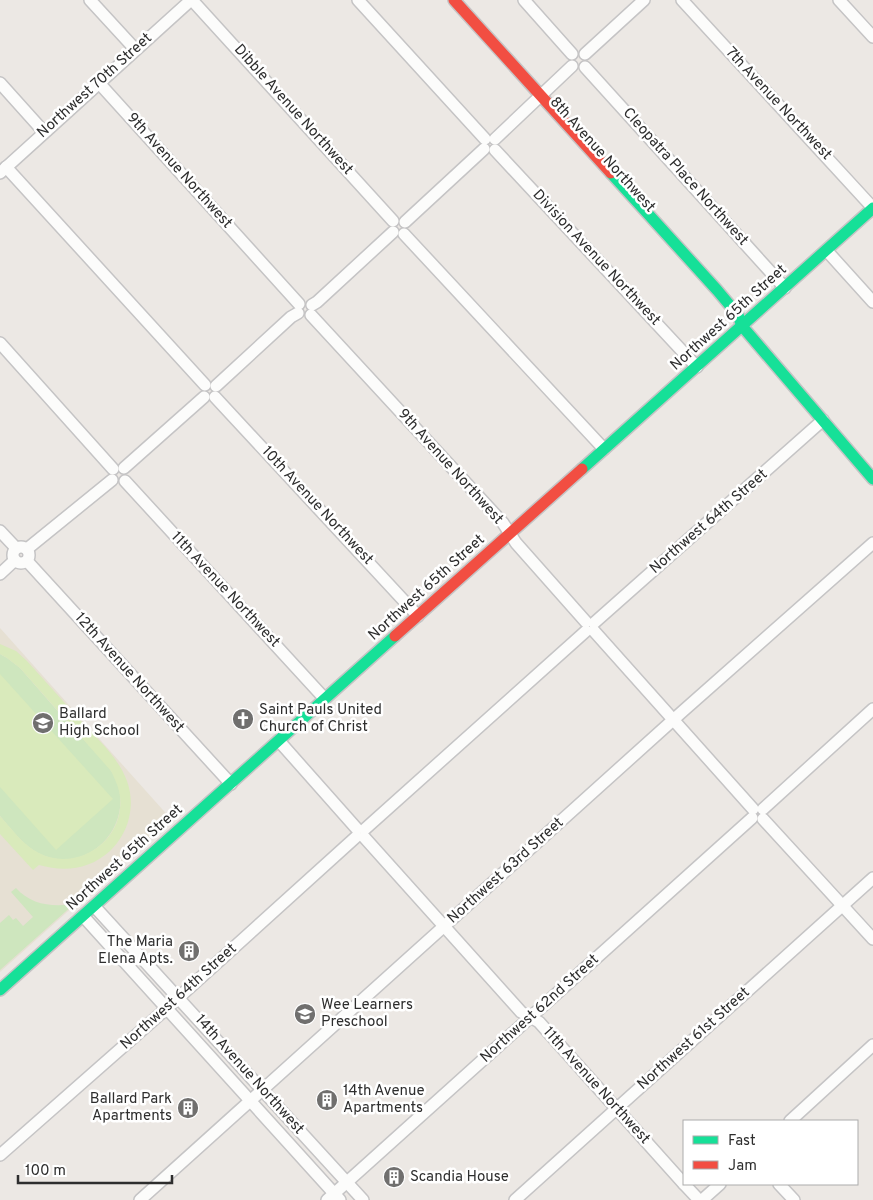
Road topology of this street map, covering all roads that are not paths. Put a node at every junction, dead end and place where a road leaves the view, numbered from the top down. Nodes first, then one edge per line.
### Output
1 (90, 0) edge
2 (191, 0) edge
3 (358, 0) edge
4 (442, 0) edge
5 (454, 0) edge
6 (524, 0) edge
7 (644, 0) edge
8 (682, 0) edge
9 (839, 0) edge
10 (873, 37) edge
11 (135, 49) junction
12 (585, 54) junction
13 (572, 60) junction
14 (585, 67) junction
15 (0, 83) edge
16 (99, 83) junction
17 (537, 99) junction
18 (44, 132) junction
19 (490, 144) junction
20 (3, 170) edge
21 (873, 208) edge
22 (397, 229) junction
23 (827, 251) junction
24 (785, 288) junction
25 (873, 302) edge
26 (299, 309) junction
27 (311, 310) junction
28 (742, 326) junction
29 (0, 343) edge
30 (697, 367) junction
31 (210, 391) junction
32 (824, 420) junction
33 (604, 450) junction
34 (116, 472) junction
35 (873, 479) edge
36 (0, 531) edge
37 (510, 533) junction
38 (873, 543) edge
39 (23, 553) junction
40 (0, 574) edge
41 (418, 616) junction
42 (590, 627) junction
43 (326, 699) junction
44 (873, 710) edge
45 (674, 719) junction
46 (279, 741) junction
47 (231, 784) junction
48 (758, 814) junction
49 (360, 833) junction
50 (873, 878) edge
51 (842, 905) junction
52 (94, 906) junction
53 (83, 916) junction
54 (445, 926) junction
55 (873, 939) edge
56 (0, 990) edge
57 (179, 997) junction
58 (167, 1008) junction
59 (531, 1018) junction
60 (873, 1045) edge
61 (263, 1090) junction
62 (252, 1101) junction
63 (617, 1108) junction
64 (791, 1120) edge
65 (0, 1155) edge
66 (347, 1182) junction
67 (683, 1183) edge
68 (685, 1185) edge
69 (719, 1185) edge
70 (780, 1185) edge
71 (334, 1198) edge
72 (140, 1200) edge
73 (363, 1200) edge
74 (515, 1200) edge
75 (701, 1200) edge
76 (794, 1200) edge

1 - 11 street
2 - 11 street, Northwest 70th Street
2 - 22 street, Dibble Avenue Northwest
3 - 19 street, Division Avenue Northwest
4 - 17 street, 8th Avenue Northwest
5 - 17 street, 8th Avenue Northwest
6 - 13 street
7 - 12 street
8 - 21 street, 7th Avenue Northwest
9 - 10 street
11 - 16 street, Northwest 70th Street
12 - 13 street
12 - 14 street
13 - 14 street
13 - 17 street
14 - 24 street, Cleopatra Place Northwest
15 - 18 street
16 - 18 street, Northwest 70th Street
16 - 26 street, 9th Avenue Northwest
17 - 19 street
17 - 28 street, 8th Avenue Northwest
18 - 20 street, Northwest 70th Street
19 - 22 street
19 - 30 street, Division Avenue Northwest
20 - 31 street, 10th Avenue Northwest
21 - 23 street, Northwest 65th Street
22 - 27 street
22 - 33 street, Dibble Avenue Northwest
23 - 24 street, Northwest 65th Street
23 - 25 street
24 - 28 street, Northwest 65th Street
26 - 27 street
26 - 31 street
27 - 37 street, 9th Avenue Northwest
28 - 30 street, Northwest 65th Street
28 - 32 street, 8th Avenue Northwest
29 - 34 street
30 - 33 street, Northwest 65th Street
31 - 34 street
31 - 41 street, 10th Avenue Northwest
32 - 35 street, 8th Avenue Northwest
32 - 42 street, Northwest 64th Street
33 - 37 street, Northwest 65th Street
34 - 39 street
34 - 43 street, 11th Avenue Northwest
36 - 39 street, 12th Avenue Northwest
37 - 41 street, Northwest 65th Street
37 - 42 street, 9th Avenue Northwest
38 - 45 street, Northwest 63rd Street
39 - 40 street
39 - 47 street, 12th Avenue Northwest
41 - 43 street, Northwest 65th Street
42 - 45 street, 9th Avenue Northwest
42 - 49 street, Northwest 64th Street
43 - 46 street, Northwest 65th Street
44 - 48 street, Northwest 62nd Street
45 - 48 street, 9th Avenue Northwest
45 - 54 street, Northwest 63rd Street
46 - 47 street, Northwest 65th Street
46 - 49 street, 11th Avenue Northwest
47 - 52 street, Northwest 65th Street
48 - 51 street, 9th Avenue Northwest
48 - 59 street, Northwest 62nd Street
49 - 54 street, 11th Avenue Northwest
49 - 57 street, Northwest 64th Street
50 - 51 street, Northwest 61st Street
51 - 55 street, 9th Avenue Northwest
51 - 63 street, Northwest 61st Street
52 - 53 street, Northwest 65th Street
52 - 57 street, 14th Avenue Northwest
53 - 56 street, Northwest 65th Street
53 - 58 street, 14th Avenue Northwest
54 - 59 street, 11th Avenue Northwest
54 - 61 street, Northwest 63rd Street
57 - 58 street, Northwest 64th Street
57 - 61 street, 14th Avenue Northwest
58 - 62 street, 14th Avenue Northwest
58 - 65 street, Northwest 64th Street
59 - 63 street, 11th Avenue Northwest
59 - 66 street, Northwest 62nd Street
60 - 64 street
61 - 62 street, Northwest 63rd Street
61 - 66 street, 14th Avenue Northwest
62 - 71 street, 14th Avenue Northwest
62 - 72 street, Northwest 63rd Street
63 - 67 street, 11th Avenue Northwest
63 - 74 street, Northwest 61st Street
66 - 71 street, Northwest 62nd Street
66 - 73 street, 14th Avenue Northwest
68 - 75 street, 11th Avenue Northwest
69 - 75 street
70 - 76 street

